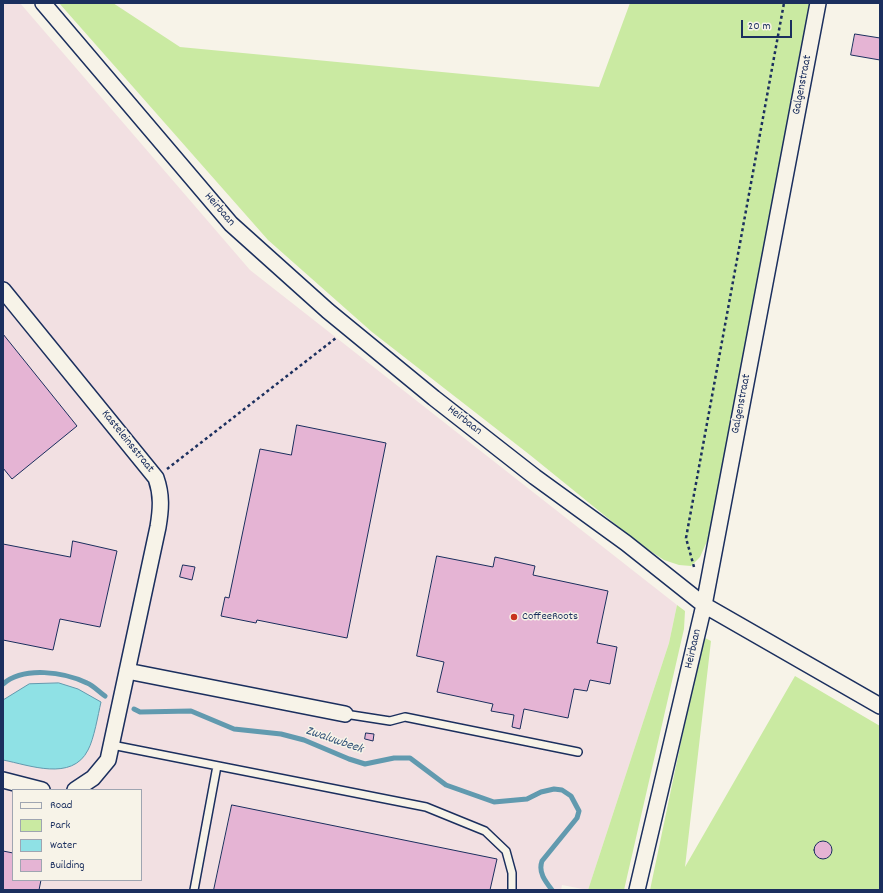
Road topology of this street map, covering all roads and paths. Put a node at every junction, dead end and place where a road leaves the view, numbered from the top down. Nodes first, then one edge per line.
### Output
1 (43, 3) edge
2 (784, 3) edge
3 (818, 3) edge
4 (3, 290) edge
5 (348, 328) junction
6 (156, 478) junction
7 (696, 575) dead end
8 (704, 605) junction
9 (127, 671) junction
10 (880, 706) edge
11 (344, 714) joint
12 (112, 745) junction
13 (578, 752) dead end
14 (217, 766) junction
15 (3, 780) edge
16 (38, 789) edge
17 (76, 789) edge
18 (194, 890) edge
19 (512, 890) edge
20 (637, 890) edge

1 - 5 street, Heirbaan
2 - 7 path
3 - 8 street, Galgenstraat
4 - 6 street, Kasteleinsstraat
5 - 6 path
5 - 8 street, Heirbaan
6 - 9 street, Kasteleinsstraat
8 - 10 street
8 - 20 street, Heirbaan
9 - 11 street
9 - 12 street, Kasteleinsstraat
11 - 13 lane
12 - 14 lane
12 - 17 street, Kasteleinsstraat
14 - 18 lane
14 - 19 lane
15 - 16 street

